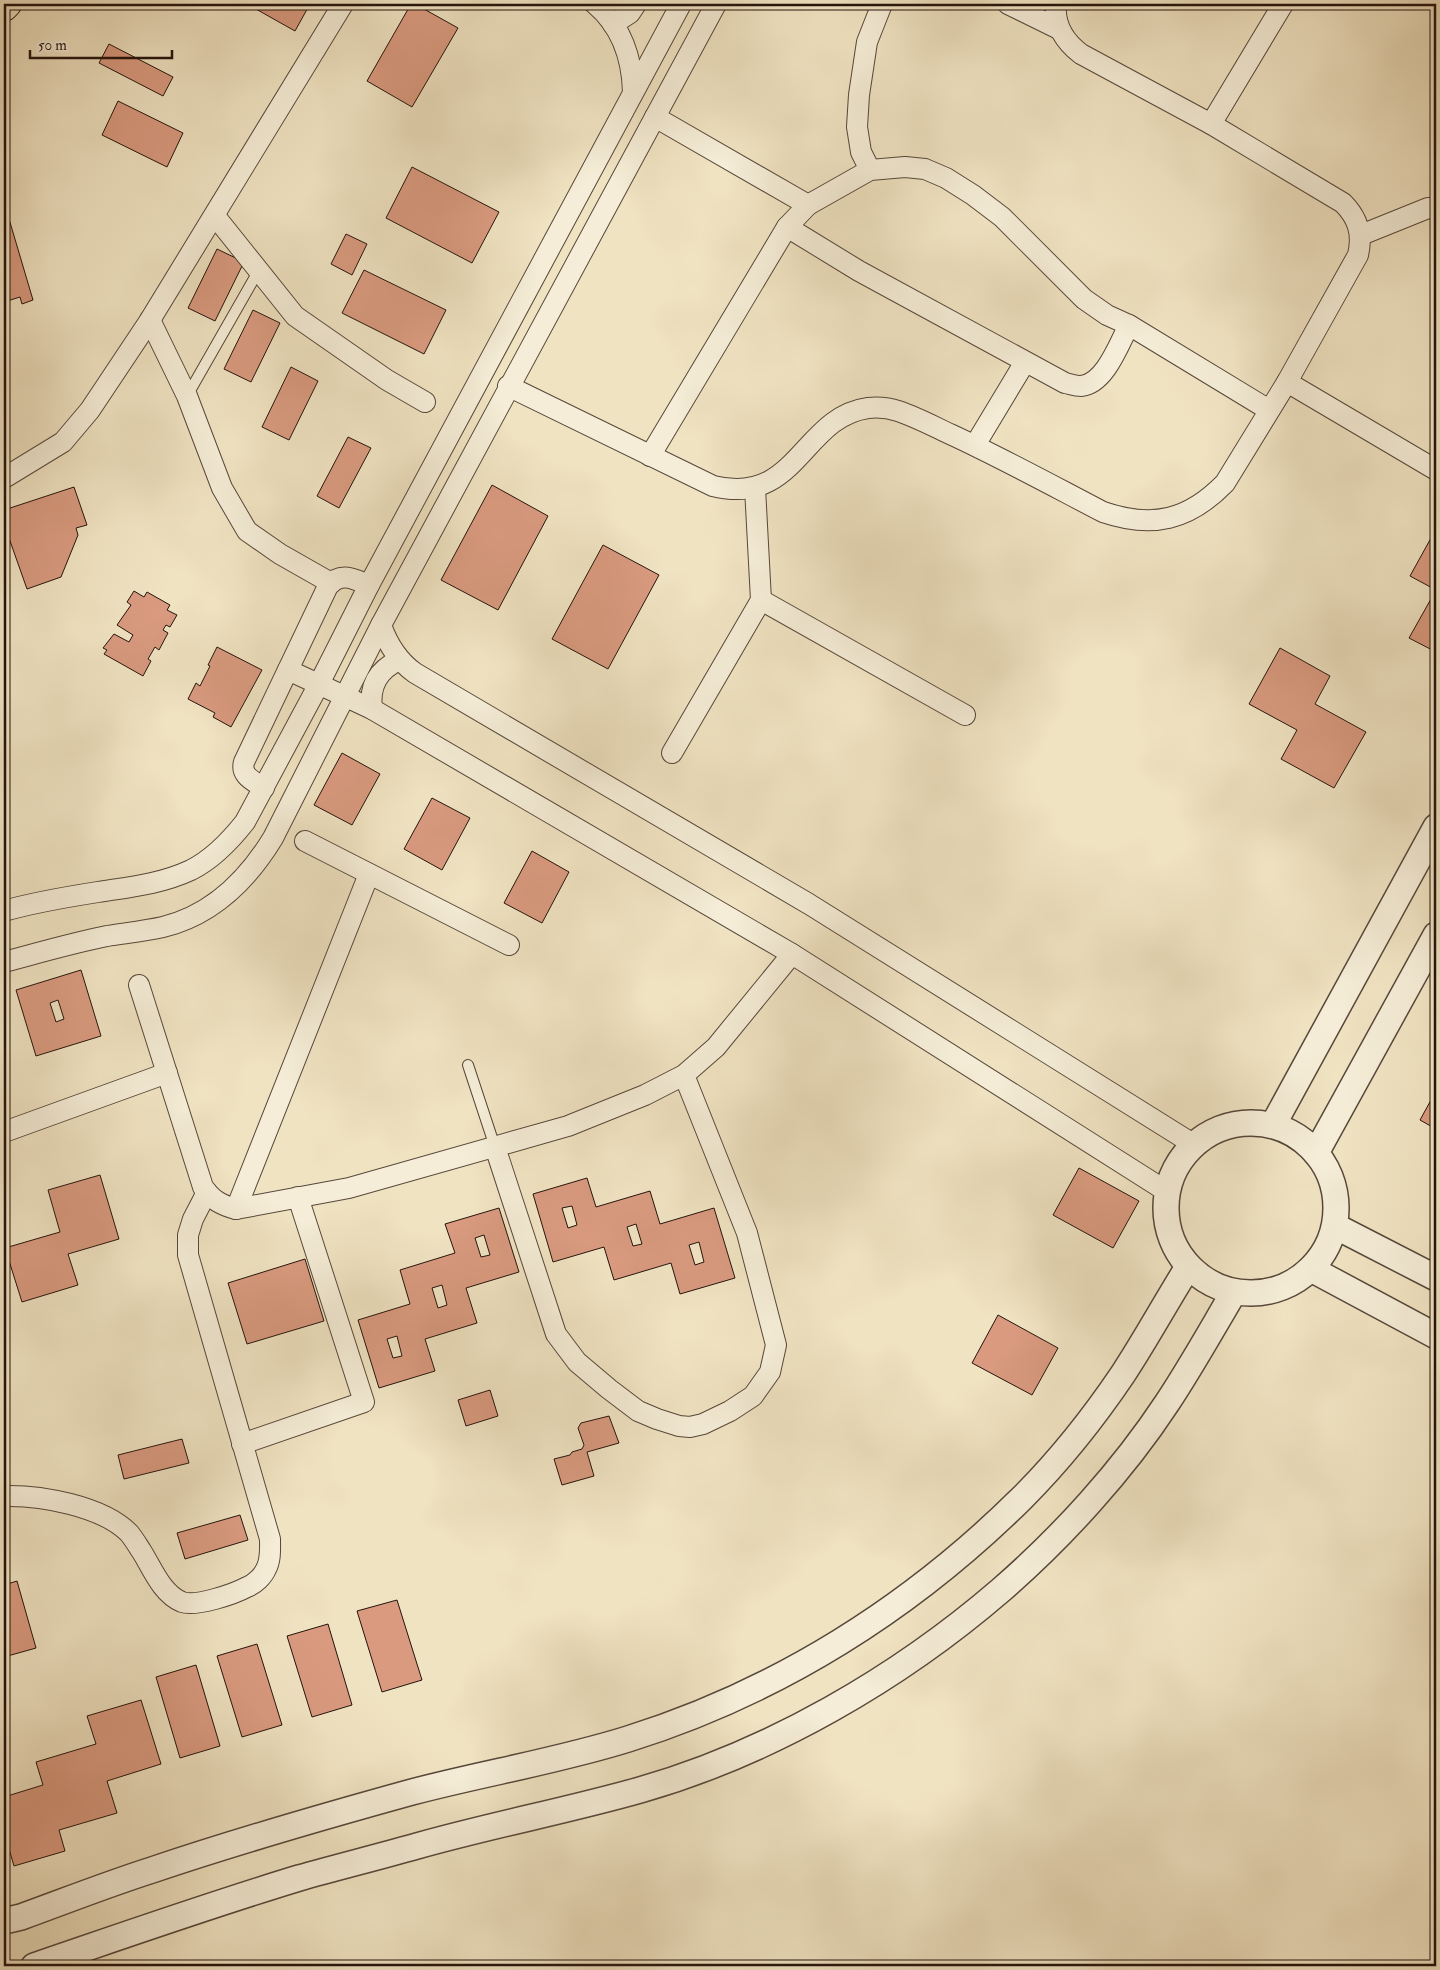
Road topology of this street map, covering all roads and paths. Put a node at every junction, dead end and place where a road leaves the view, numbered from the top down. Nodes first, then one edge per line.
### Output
1 (7, 4) edge
2 (343, 4) edge
3 (595, 4) edge
4 (636, 4) edge
5 (681, 4) edge
6 (716, 4) edge
7 (882, 4) edge
8 (1008, 4) edge
9 (1056, 4) edge
10 (1283, 4) edge
11 (4, 7) edge
12 (613, 24) junction
13 (1060, 29) junction
14 (633, 92) junction
15 (655, 117) junction
16 (1211, 124) junction
17 (870, 170) junction
18 (808, 205) junction
19 (1436, 209) edge
20 (215, 216) junction
21 (787, 227) junction
22 (1360, 235) junction
23 (259, 270) junction
24 (150, 320) junction
25 (1129, 325) junction
26 (1025, 362) junction
27 (1287, 382) junction
28 (508, 386) junction
29 (187, 396) junction
30 (425, 402) dead end
31 (465, 408) junction
32 (1269, 410) junction
33 (490, 421) junction
34 (975, 445) junction
35 (650, 456) junction
36 (1436, 470) edge
37 (4, 478) edge
38 (755, 488) junction
39 (331, 582) junction
40 (369, 585) junction
41 (761, 600) junction
42 (381, 625) junction
43 (399, 660) junction
44 (288, 670) junction
45 (319, 684) junction
46 (345, 697) junction
47 (372, 709) junction
48 (966, 715) dead end
49 (672, 753) dead end
50 (264, 788) junction
51 (1436, 827) edge
52 (305, 840) dead end
53 (369, 874) junction
54 (4, 911) edge
55 (1436, 935) edge
56 (510, 945) dead end
57 (792, 954) junction
58 (4, 962) edge
59 (139, 985) dead end
60 (468, 1066) dead end
61 (166, 1073) junction
62 (684, 1075) junction
63 (1273, 1125) junction
64 (5, 1128) edge
65 (1193, 1144) junction
66 (495, 1147) junction
67 (1316, 1153) junction
68 (1166, 1191) junction
69 (207, 1192) junction
70 (298, 1197) junction
71 (236, 1209) junction
72 (1335, 1226) junction
73 (1188, 1267) junction
74 (1311, 1269) junction
75 (1436, 1278) edge
76 (1234, 1292) junction
77 (1436, 1336) edge
78 (242, 1444) junction
79 (4, 1496) edge
80 (4, 1921) edge
81 (34, 1966) edge

1 - 11 main road
2 - 20 street
3 - 12 street
4 - 12 street
5 - 14 street
6 - 15 street
7 - 17 street
8 - 13 street
9 - 13 street
10 - 16 street
12 - 14 street
13 - 16 street
14 - 31 street
15 - 18 street
15 - 28 street
16 - 22 street
17 - 18 street
17 - 25 street
18 - 21 street
19 - 22 street
20 - 23 street
20 - 24 street
21 - 26 street
21 - 35 street
22 - 27 street
23 - 29 lane
23 - 30 street
24 - 29 street
24 - 37 street
25 - 26 street
25 - 32 street
26 - 34 street
27 - 32 street
27 - 36 street
28 - 33 street
28 - 35 street
29 - 39 street
31 - 33 street
31 - 40 street
32 - 34 street
33 - 42 street
34 - 38 street
35 - 38 street
38 - 41 street
39 - 40 street
39 - 44 street
40 - 45 street
41 - 48 street
41 - 49 street
42 - 43 street
42 - 46 street
43 - 47 street
43 - 65 street
44 - 45 street
44 - 50 street
45 - 46 street
45 - 50 street
46 - 47 street
46 - 58 street
47 - 57 street
50 - 54 street
51 - 63 street
52 - 53 street
53 - 56 street
53 - 71 street
55 - 67 street
57 - 62 street
57 - 68 street
59 - 61 street
60 - 66 lane
61 - 64 street
61 - 69 street
62 - 66 street
62 - 66 street
63 - 65 street
63 - 67 street
65 - 68 street
66 - 70 street
67 - 72 street
68 - 73 street
69 - 71 street
69 - 78 street
70 - 71 street
70 - 78 street
72 - 74 street
72 - 75 street
73 - 76 street
73 - 80 street
74 - 76 street
74 - 77 street
76 - 81 street
78 - 79 street

